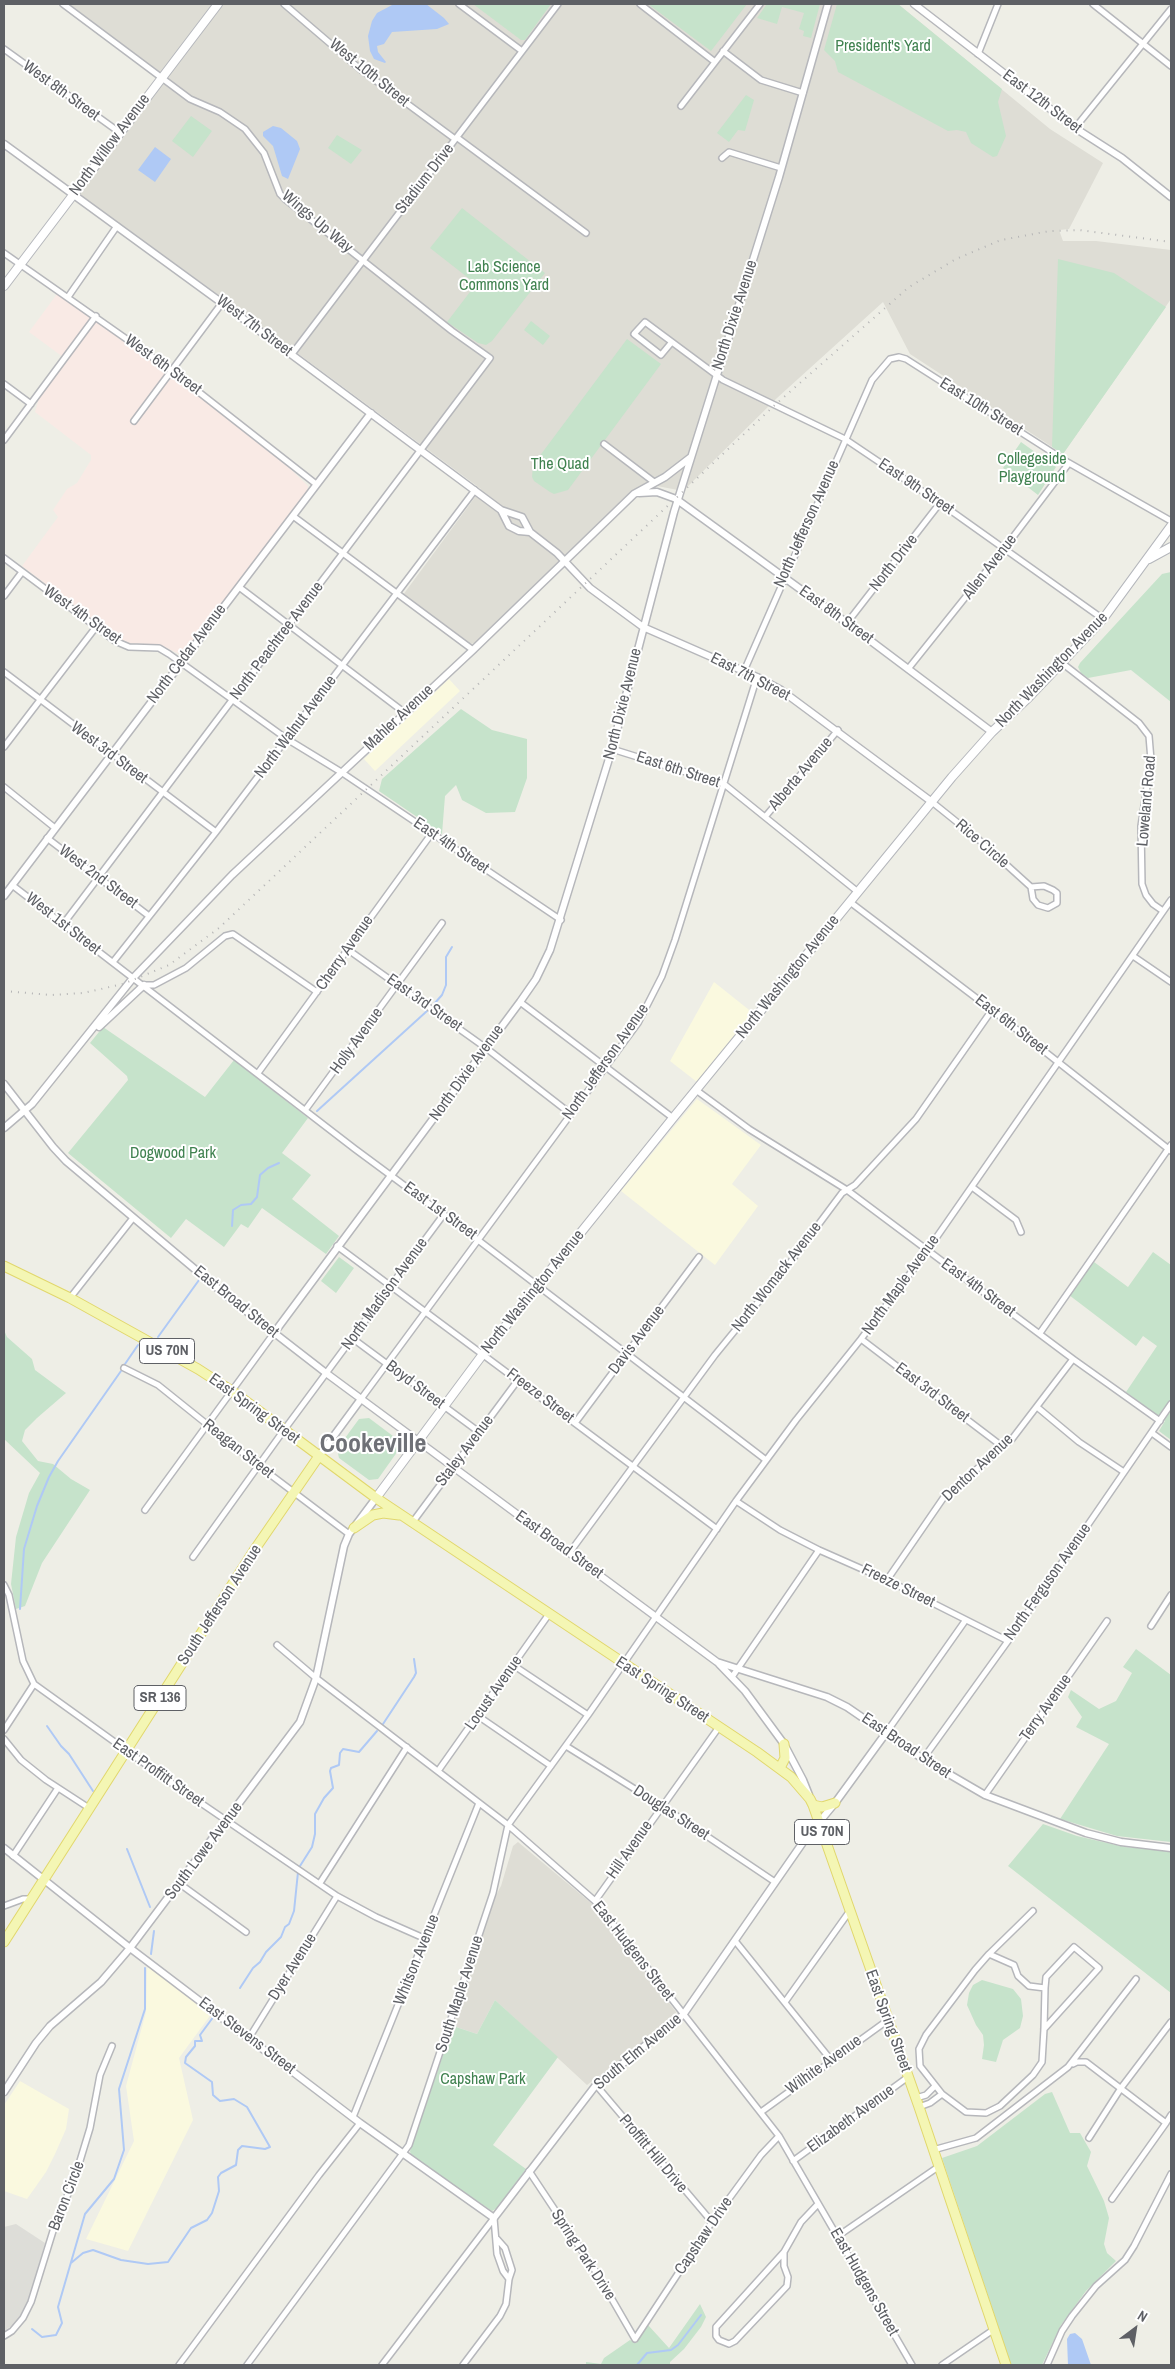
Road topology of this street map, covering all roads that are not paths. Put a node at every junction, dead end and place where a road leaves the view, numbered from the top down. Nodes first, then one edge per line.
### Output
1 (63, 4) edge
2 (218, 4) edge
3 (284, 4) edge
4 (459, 4) edge
5 (558, 4) edge
6 (640, 4) edge
7 (760, 4) edge
8 (828, 4) edge
9 (914, 4) edge
10 (998, 4) edge
11 (1093, 4) edge
12 (1171, 9) edge
13 (1144, 45) junction
14 (4, 49) edge
15 (522, 51) junction
16 (723, 51) junction
17 (978, 54) junction
18 (714, 62) junction
19 (1171, 66) edge
20 (160, 77) junction
21 (804, 93) junction
22 (681, 106) dead end
23 (1075, 128) junction
24 (119, 132) junction
25 (457, 139) junction
26 (4, 144) edge
27 (722, 158) dead end
28 (781, 168) junction
29 (74, 194) junction
30 (1171, 197) edge
31 (117, 226) junction
32 (586, 233) dead end
33 (4, 253) edge
34 (363, 259) junction
35 (20, 265) junction
36 (4, 286) edge
37 (68, 297) junction
38 (222, 303) junction
39 (96, 316) junction
40 (671, 342) junction
41 (292, 354) junction
42 (490, 358) joint
43 (172, 371) junction
44 (716, 376) junction
45 (873, 378) joint
46 (4, 384) edge
47 (31, 404) junction
48 (371, 413) junction
49 (134, 421) dead end
50 (845, 439) junction
51 (4, 440) edge
52 (604, 444) dead end
53 (421, 450) junction
54 (692, 457) junction
55 (1069, 463) junction
56 (654, 482) junction
57 (684, 483) junction
58 (316, 484) junction
59 (475, 490) junction
60 (657, 492) junction
61 (634, 494) junction
62 (678, 501) junction
63 (940, 503) junction
64 (502, 510) junction
65 (293, 516) junction
66 (1171, 521) edge
67 (1171, 526) edge
68 (530, 532) junction
69 (1171, 547) edge
70 (1004, 549) junction
71 (342, 553) junction
72 (4, 558) edge
73 (1147, 560) junction
74 (565, 561) junction
75 (22, 572) junction
76 (783, 577) junction
77 (239, 586) junction
78 (397, 594) junction
79 (4, 596) edge
80 (1103, 619) junction
81 (847, 623) junction
82 (289, 625) junction
83 (642, 627) junction
84 (96, 628) junction
85 (473, 650) junction
86 (181, 662) junction
87 (1062, 663) junction
88 (342, 666) junction
89 (908, 669) junction
90 (744, 671) junction
91 (4, 672) edge
92 (757, 677) junction
93 (41, 700) junction
94 (232, 700) junction
95 (405, 713) junction
96 (838, 730) junction
97 (992, 732) junction
98 (287, 739) junction
99 (4, 747) edge
100 (612, 749) junction
101 (111, 754) junction
102 (341, 772) junction
103 (724, 784) junction
104 (4, 787) edge
105 (162, 792) junction
106 (932, 802) junction
107 (765, 817) junction
108 (54, 828) junction
109 (216, 832) junction
110 (432, 832) junction
111 (47, 838) junction
112 (99, 877) junction
113 (12, 885) junction
114 (1031, 887) junction
115 (858, 892) junction
116 (4, 896) edge
117 (1171, 900) edge
118 (850, 902) junction
119 (1163, 911) junction
120 (149, 916) junction
121 (561, 920) junction
122 (442, 923) dead end
123 (64, 924) junction
124 (347, 949) junction
125 (1133, 956) junction
126 (113, 962) junction
127 (133, 978) junction
128 (1171, 982) edge
129 (398, 984) junction
130 (144, 985) junction
131 (317, 992) junction
132 (520, 1002) junction
133 (992, 1010) junction
134 (84, 1041) junction
135 (486, 1048) junction
136 (1059, 1062) junction
137 (607, 1067) junction
138 (258, 1073) junction
139 (4, 1084) edge
140 (696, 1090) junction
141 (24, 1109) junction
142 (306, 1110) junction
143 (571, 1114) junction
144 (673, 1118) junction
145 (4, 1128) edge
146 (1170, 1148) edge
147 (391, 1176) junction
148 (972, 1187) junction
149 (847, 1190) junction
150 (444, 1214) junction
151 (133, 1218) junction
152 (1021, 1232) dead end
153 (478, 1240) junction
154 (338, 1246) junction
155 (927, 1251) junction
156 (699, 1257) dead end
157 (4, 1266) edge
158 (390, 1285) junction
159 (538, 1285) junction
160 (70, 1298) junction
161 (425, 1311) junction
162 (274, 1333) junction
163 (1040, 1333) junction
164 (352, 1338) junction
165 (861, 1339) junction
166 (627, 1353) junction
167 (483, 1354) junction
168 (1073, 1359) junction
169 (386, 1364) junction
170 (124, 1368) dead end
171 (326, 1374) junction
172 (518, 1380) junction
173 (232, 1391) junction
174 (684, 1396) junction
175 (361, 1399) junction
176 (1171, 1404) edge
177 (444, 1407) junction
178 (1037, 1407) junction
179 (1160, 1421) junction
180 (574, 1422) junction
181 (208, 1425) junction
182 (284, 1430) junction
183 (479, 1432) junction
184 (1152, 1433) junction
185 (419, 1441) junction
186 (1003, 1447) junction
187 (1171, 1447) edge
188 (319, 1456) junction
189 (766, 1460) junction
190 (259, 1466) junction
191 (453, 1466) junction
192 (632, 1467) junction
193 (1124, 1472) junction
194 (293, 1492) junction
195 (376, 1498) junction
196 (736, 1501) junction
197 (145, 1510) dead end
198 (403, 1516) junction
199 (412, 1523) junction
200 (717, 1530) junction
201 (351, 1531) junction
202 (819, 1550) junction
203 (570, 1552) junction
204 (193, 1557) dead end
205 (887, 1580) junction
206 (4, 1585) edge
207 (1171, 1595) edge
208 (549, 1614) junction
209 (656, 1617) junction
210 (965, 1621) junction
211 (1107, 1621) dead end
212 (1151, 1626) dead end
213 (1008, 1641) junction
214 (277, 1645) dead end
215 (717, 1662) junction
216 (623, 1664) junction
217 (513, 1665) junction
218 (739, 1669) junction
219 (732, 1677) junction
220 (316, 1678) junction
221 (34, 1684) junction
222 (478, 1716) junction
223 (588, 1716) junction
224 (719, 1727) junction
225 (4, 1730) edge
226 (886, 1733) junction
227 (4, 1740) edge
228 (784, 1744) junction
229 (566, 1746) junction
230 (407, 1747) junction
231 (126, 1751) junction
232 (922, 1759) junction
233 (551, 1766) junction
234 (780, 1768) junction
235 (438, 1771) junction
236 (58, 1788) junction
237 (985, 1795) junction
238 (480, 1802) junction
239 (811, 1802) junction
240 (835, 1803) junction
241 (662, 1806) junction
242 (89, 1808) junction
243 (227, 1820) junction
244 (819, 1823) junction
245 (508, 1825) junction
246 (806, 1838) junction
247 (825, 1840) junction
248 (4, 1848) edge
249 (1171, 1848) edge
250 (13, 1856) junction
251 (44, 1881) junction
252 (775, 1882) junction
253 (320, 1883) junction
254 (180, 1884) junction
255 (337, 1896) junction
256 (32, 1899) junction
257 (594, 1900) junction
258 (4, 1906) edge
259 (1033, 1911) dead end
260 (849, 1912) junction
261 (246, 1932) dead end
262 (5, 1937) edge
263 (426, 1939) junction
264 (736, 1942) junction
265 (130, 1948) junction
266 (989, 1954) junction
267 (1136, 1979) dead end
268 (1045, 1988) junction
269 (785, 2002) junction
270 (683, 2015) junction
271 (888, 2020) junction
272 (1171, 2022) edge
273 (1044, 2030) junction
274 (249, 2038) junction
275 (112, 2046) dead end
276 (831, 2060) junction
277 (1068, 2067) junction
278 (908, 2077) junction
279 (596, 2085) junction
280 (935, 2086) junction
281 (1121, 2088) junction
282 (4, 2092) edge
283 (942, 2094) junction
284 (917, 2103) junction
285 (761, 2112) junction
286 (1171, 2115) edge
287 (353, 2117) junction
288 (360, 2123) junction
289 (1166, 2123) junction
290 (778, 2136) junction
291 (1089, 2138) dead end
292 (933, 2150) junction
293 (403, 2155) junction
294 (793, 2161) junction
295 (938, 2167) junction
296 (529, 2171) junction
297 (1171, 2174) edge
298 (1112, 2199) dead end
299 (818, 2204) junction
300 (494, 2218) junction
301 (712, 2222) junction
302 (838, 2236) junction
303 (497, 2239) junction
304 (784, 2252) junction
305 (509, 2279) junction
306 (993, 2330) junction
307 (4, 2336) edge
308 (635, 2339) joint
309 (467, 2364) edge
310 (179, 2365) edge
311 (247, 2365) edge
312 (382, 2365) edge
313 (912, 2365) edge
314 (942, 2365) edge
315 (1006, 2365) edge
316 (1047, 2365) edge

1 - 20 street, Wings Up Way
2 - 20 main road, North Willow Avenue
3 - 25 street, West 10th Street
4 - 15 street
5 - 15 street, Stadium Drive
6 - 18 street
7 - 16 street
8 - 21 street, North Dixie Avenue
9 - 17 street, East 12th Street
10 - 17 street
11 - 13 street
12 - 13 street
13 - 19 street
13 - 23 street
14 - 24 street, West 8th Street
15 - 25 street, Stadium Drive
16 - 18 street
16 - 21 street
17 - 23 street, East 12th Street
18 - 22 street
20 - 24 main road, North Willow Avenue
20 - 34 street, Wings Up Way
21 - 28 street, North Dixie Avenue
23 - 30 street, East 12th Street
24 - 29 main road, North Willow Avenue
25 - 32 street, West 10th Street
25 - 34 street, Stadium Drive
26 - 29 street, West 7th Street
27 - 28 street
28 - 44 street, North Dixie Avenue
29 - 31 street, West 7th Street
29 - 35 main road, North Willow Avenue
31 - 37 street
31 - 38 street, West 7th Street
33 - 35 street, West 6th Street
34 - 41 street, Stadium Drive
34 - 42 street, Wings Up Way
35 - 36 main road, North Willow Avenue
35 - 37 street, West 6th Street
37 - 39 street, West 6th Street
38 - 41 street, West 7th Street
38 - 43 street
39 - 43 street, West 6th Street
39 - 47 street
40 - 40 street, East 9th Street
40 - 44 street, East 9th Street
41 - 48 street, West 7th Street
42 - 53 street, North Peachtree Avenue
43 - 49 street
43 - 58 street, West 6th Street
44 - 50 street, East 9th Street
44 - 54 street, North Dixie Avenue
45 - 50 street, North Jefferson Avenue
45 - 55 street, East 10th Street
46 - 47 street
47 - 51 street
48 - 53 street, West 7th Street
48 - 58 street, North Cedar Avenue
50 - 63 street, East 9th Street
50 - 76 street, North Jefferson Avenue
52 - 56 street
53 - 59 street, West 7th Street
53 - 71 street, North Peachtree Avenue
54 - 56 street, Mahler Avenue
54 - 57 street, North Dixie Avenue
55 - 66 street, East 10th Street
55 - 70 street, Allen Avenue
56 - 61 street, Mahler Avenue
57 - 60 street
57 - 62 street, North Dixie Avenue
58 - 65 street, North Cedar Avenue
59 - 64 street, West 7th Street
59 - 78 street, North Walnut Avenue
60 - 61 street
60 - 62 street
61 - 74 street, Mahler Avenue
62 - 76 street, East 8th Street
62 - 83 street, North Dixie Avenue
63 - 70 street, East 9th Street
63 - 81 street, North Drive
64 - 68 street, West 7th Street
64 - 68 street, West 7th Street
65 - 71 street
65 - 77 street, North Cedar Avenue
67 - 73 main road, North Washington Avenue
68 - 74 street, West 7th Street
69 - 73 main road
70 - 80 street, East 9th Street
70 - 89 street, Allen Avenue
71 - 78 street
71 - 82 street, North Peachtree Avenue
72 - 75 street, West 4th Street
73 - 80 main road, North Washington Avenue
74 - 83 street, East 7th Street
74 - 85 street, Mahler Avenue
75 - 79 street
75 - 84 street, West 4th Street
76 - 81 street, East 8th Street
76 - 90 street, North Jefferson Avenue
77 - 82 street
77 - 86 street, North Cedar Avenue
78 - 85 street
78 - 88 street, North Walnut Avenue
80 - 87 main road, North Washington Avenue
81 - 89 street, East 8th Street
82 - 88 street
82 - 94 street, North Peachtree Avenue
83 - 90 street, East 7th Street
83 - 100 street, North Dixie Avenue
84 - 86 street, West 4th Street
84 - 93 street
85 - 95 street, Mahler Avenue
86 - 94 street, West 4th Street
86 - 101 street, North Cedar Avenue
87 - 97 main road, North Washington Avenue
87 - 119 street, Loweland Road
88 - 95 street
88 - 98 street, North Walnut Avenue
89 - 97 street, East 8th Street
90 - 92 street, East 7th Street
91 - 93 street, West 3rd Street
92 - 96 street, East 7th Street
92 - 103 street, North Jefferson Avenue
93 - 99 street
93 - 101 street, West 3rd Street
94 - 98 street, West 4th Street
94 - 105 street, North Peachtree Avenue
95 - 102 street, Mahler Avenue
96 - 106 street, East 7th Street
96 - 107 street, Alberta Avenue
97 - 106 main road, North Washington Avenue
98 - 102 street, West 4th Street
98 - 109 street, North Walnut Avenue
100 - 103 street, East 6th Street
100 - 121 street, North Dixie Avenue
101 - 105 street, West 3rd Street
101 - 108 street, North Cedar Avenue
102 - 110 street, East 4th Street
102 - 127 street, Mahler Avenue
103 - 107 street, East 6th Street
103 - 137 street, North Jefferson Avenue
104 - 108 street, West 2nd Street
105 - 109 street, West 3rd Street
105 - 112 street, North Peachtree Avenue
106 - 114 street, Rice Circle
106 - 115 main road, North Washington Avenue
107 - 115 street, East 6th Street
108 - 111 street, North Cedar Avenue
109 - 120 street, North Walnut Avenue
110 - 121 street, East 4th Street
110 - 124 street, Cherry Avenue
111 - 112 street, West 2nd Street
111 - 113 street, North Cedar Avenue
112 - 120 street, West 2nd Street
112 - 123 street, North Peachtree Avenue
113 - 116 street, North Cedar Avenue
113 - 123 street, West 1st Street
114 - 114 street, Rice Circle
115 - 118 main road, North Washington Avenue
117 - 119 street, North Maple Avenue
118 - 133 street, East 6th Street
118 - 140 main road, North Washington Avenue
119 - 125 street, North Maple Avenue
120 - 126 street, North Walnut Avenue
121 - 132 street, North Dixie Avenue
122 - 129 street, Holly Avenue
123 - 126 street, West 1st Street
124 - 129 street, East 3rd Street
124 - 131 street, Cherry Avenue
125 - 128 street
125 - 136 street, North Maple Avenue
126 - 127 street, East 1st Street
127 - 130 street, East 1st Street
127 - 134 street
129 - 135 street, East 3rd Street
129 - 142 street, Holly Avenue
130 - 131 street
130 - 134 street
130 - 138 street, East 1st Street
131 - 138 street, Cherry Avenue
132 - 135 street, North Dixie Avenue
132 - 137 street
133 - 136 street, East 6th Street
133 - 149 street, North Womack Avenue
134 - 141 street
135 - 143 street, East 3rd Street
135 - 147 street, North Dixie Avenue
136 - 146 street, East 6th Street
136 - 148 street, North Maple Avenue
137 - 143 street, North Jefferson Avenue
137 - 144 street
138 - 142 street, East 1st Street
139 - 141 street, East Broad Street
140 - 144 main road, North Washington Avenue
140 - 149 street, East 4th Street
141 - 145 street
141 - 151 street, East Broad Street
142 - 147 street, East 1st Street
143 - 153 street, North Jefferson Avenue
144 - 159 main road, North Washington Avenue
146 - 163 street
147 - 150 street, East 1st Street
147 - 154 street, North Dixie Avenue
148 - 152 street
148 - 155 street, North Maple Avenue
149 - 155 street, East 4th Street
149 - 174 street, North Womack Avenue
150 - 153 street, East 1st Street
150 - 158 street, North Madison Avenue
151 - 160 street
151 - 162 street, East Broad Street
153 - 159 street, East 1st Street
153 - 161 street, North Jefferson Avenue
154 - 158 street, Freeze Street
154 - 162 street, North Dixie Avenue
155 - 163 street, East 4th Street
155 - 165 street, North Maple Avenue
156 - 166 street, Davis Avenue
157 - 160 main road, East Spring Street / US 70N
158 - 161 street, Freeze Street
158 - 164 street, North Madison Avenue
159 - 166 street, East 1st Street
159 - 167 main road, North Washington Avenue
160 - 173 main road, East Spring Street / US 70N
161 - 167 street, Freeze Street
161 - 169 street, North Jefferson Avenue
162 - 171 street, East Broad Street
162 - 173 street
163 - 168 street, East 4th Street
164 - 169 street, Boyd Street
164 - 171 street, North Madison Avenue
165 - 186 street, East 3rd Street
165 - 189 street, North Maple Avenue
166 - 174 street, East 1st Street
166 - 180 street, Davis Avenue
167 - 172 street, Freeze Street
167 - 177 main road, North Washington Avenue
168 - 178 street, Denton Avenue
168 - 179 street, East 4th Street
169 - 175 street, North Jefferson Avenue
169 - 177 street, Boyd Street
170 - 181 street, Reagan Street
171 - 175 street, East Broad Street
171 - 182 street, North Madison Avenue
172 - 180 street, Freeze Street
172 - 183 street, Staley Avenue
173 - 181 street
173 - 182 main road, East Spring Street / US 70N
174 - 189 street, East 1st Street
174 - 192 street, North Womack Avenue
175 - 185 street, East Broad Street
175 - 188 street, South Jefferson Avenue
176 - 179 street, North Ferguson Avenue
177 - 183 street, Boyd Street
177 - 185 main road, North Washington Avenue
178 - 186 street, Denton Avenue
178 - 193 street
179 - 184 street, North Ferguson Avenue
180 - 192 street, Freeze Street
181 - 190 street, Reagan Street
181 - 197 street
182 - 188 main road, East Spring Street / US 70N
182 - 190 street, North Madison Avenue
183 - 191 street, Staley Avenue
184 - 187 street
184 - 193 street, North Ferguson Avenue
185 - 191 street, East Broad Street
185 - 195 main road, North Washington Avenue
186 - 205 street, Denton Avenue
188 - 194 main road, South Jefferson Avenue / SR 136
188 - 195 main road, East Spring Street / US 70N
189 - 196 street, North Maple Avenue
190 - 194 street, Reagan Street
190 - 204 street, North Madison Avenue
191 - 199 street, Staley Avenue
191 - 203 street, East Broad Street
192 - 200 street, Freeze Street
192 - 203 street, North Womack Avenue
193 - 213 street, North Ferguson Avenue
194 - 201 street, Reagan Street
194 - 231 main road, South Jefferson Avenue / SR 136
195 - 198 main road, East Spring Street / US 70N
195 - 201 street
196 - 200 street, North Maple Avenue
196 - 202 street, Freeze Street
198 - 199 main road, East Spring Street / US 70N
198 - 201 main road
199 - 208 main road, East Spring Street / US 70N
200 - 209 street, North Maple Avenue
201 - 220 street, South Lowe Avenue
202 - 205 street, Freeze Street
202 - 218 street
203 - 209 street, East Broad Street
205 - 210 street, Freeze Street
206 - 221 street, East Proffitt Street
207 - 212 street
208 - 216 main road, East Spring Street / US 70N
208 - 217 street, Locust Avenue
209 - 215 street, East Broad Street
209 - 216 street, North Maple Avenue
210 - 213 street, Freeze Street
210 - 226 street
211 - 237 street, Terry Avenue
213 - 232 street, North Ferguson Avenue
214 - 220 street, East Hudgens Street
215 - 218 street, East Broad Street
215 - 219 street
216 - 223 street, South Maple Avenue
216 - 224 main road, East Spring Street / US 70N
217 - 222 street, Locust Avenue
217 - 223 street
218 - 219 street
218 - 226 street, East Broad Street
219 - 228 street
220 - 230 street, East Hudgens Street
220 - 243 street, South Lowe Avenue
221 - 225 street
221 - 231 street, East Proffitt Street
222 - 233 street
222 - 235 street, Locust Avenue
223 - 229 street, South Maple Avenue
224 - 234 main road, East Spring Street / US 70N
224 - 241 street, Hill Avenue
226 - 232 street, East Broad Street
226 - 240 street, South Elm Avenue
227 - 236 street
228 - 234 main road
228 - 239 street
229 - 233 street, South Maple Avenue
229 - 241 street, Douglas Street
230 - 235 street, East Hudgens Street
230 - 253 street
231 - 242 main road, South Jefferson Avenue / SR 136
231 - 243 street, East Proffitt Street
232 - 237 street, East Broad Street
233 - 245 street, South Maple Avenue
234 - 239 main road, East Spring Street / US 70N
235 - 238 street, East Hudgens Street
236 - 242 street
236 - 250 street
237 - 249 street, East Broad Street
238 - 245 street, East Hudgens Street
238 - 263 street, Whitson Avenue
239 - 240 main road
239 - 244 main road, East Spring Street / US 70N
240 - 244 street, South Elm Avenue
241 - 252 street, Douglas Street
241 - 257 street, Hill Avenue
242 - 251 main road, South Jefferson Avenue / SR 136
243 - 253 street, East Proffitt Street
243 - 254 street, South Lowe Avenue
244 - 246 street, South Elm Avenue
244 - 247 main road, East Spring Street / US 70N
245 - 257 street, East Hudgens Street
245 - 293 street, South Maple Avenue
246 - 247 main road
246 - 252 street, South Elm Avenue
247 - 260 main road, East Spring Street / US 70N
248 - 250 street, East Stevens Street
250 - 251 street, East Stevens Street
251 - 256 main road, South Jefferson Avenue / SR 136
251 - 265 street, East Stevens Street
252 - 264 street, South Elm Avenue
253 - 255 street, East Proffitt Street
254 - 261 street
254 - 265 street, South Lowe Avenue
255 - 263 street, East Proffitt Street
255 - 274 street, Dyer Avenue
256 - 258 street
256 - 262 main road, South Jefferson Avenue / SR 136
257 - 270 street, East Hudgens Street
259 - 266 street
260 - 269 street
260 - 271 main road, East Spring Street / US 70N
263 - 287 street, Whitson Avenue
264 - 269 street
264 - 270 street, South Elm Avenue
265 - 274 street, East Stevens Street
265 - 282 street, South Lowe Avenue
266 - 268 street
266 - 280 street
267 - 277 street
268 - 273 street
268 - 273 street
269 - 276 street
270 - 279 street, South Elm Avenue
270 - 285 street, East Hudgens Street
271 - 276 street, Wilhite Avenue
271 - 278 main road, East Spring Street / US 70N
272 - 281 street
273 - 283 street
274 - 287 street, East Stevens Street
275 - 307 street, Baron Circle
276 - 285 street, Wilhite Avenue
277 - 281 street
277 - 292 street
278 - 284 main road, East Spring Street / US 70N
278 - 294 street, Elizabeth Avenue
279 - 296 street, South Elm Avenue
279 - 301 street, Proffitt Hill Drive
280 - 283 street
280 - 284 street
281 - 289 street
281 - 291 street
283 - 284 street
284 - 292 main road, East Spring Street / US 70N
285 - 290 street, East Hudgens Street
286 - 289 street
287 - 288 street, East Stevens Street
288 - 293 street, East Stevens Street
288 - 310 street
289 - 298 street
290 - 294 street, East Hudgens Street
290 - 301 street, Capshaw Drive
292 - 295 main road, East Spring Street / US 70N
293 - 300 street, East Stevens Street
293 - 311 street, South Maple Avenue
294 - 299 street, East Hudgens Street
295 - 302 street
295 - 306 main road, East Spring Street / US 70N
296 - 300 street, South Elm Avenue
296 - 308 street, Spring Park Drive
297 - 316 street
299 - 302 street, East Hudgens Street
299 - 304 street
300 - 303 street
300 - 312 street, South Elm Avenue
301 - 308 street, Capshaw Drive
302 - 313 street, East Hudgens Street
303 - 305 street
303 - 305 street
304 - 304 street
305 - 309 street
306 - 314 street
306 - 315 main road, East Spring Street / US 70N

